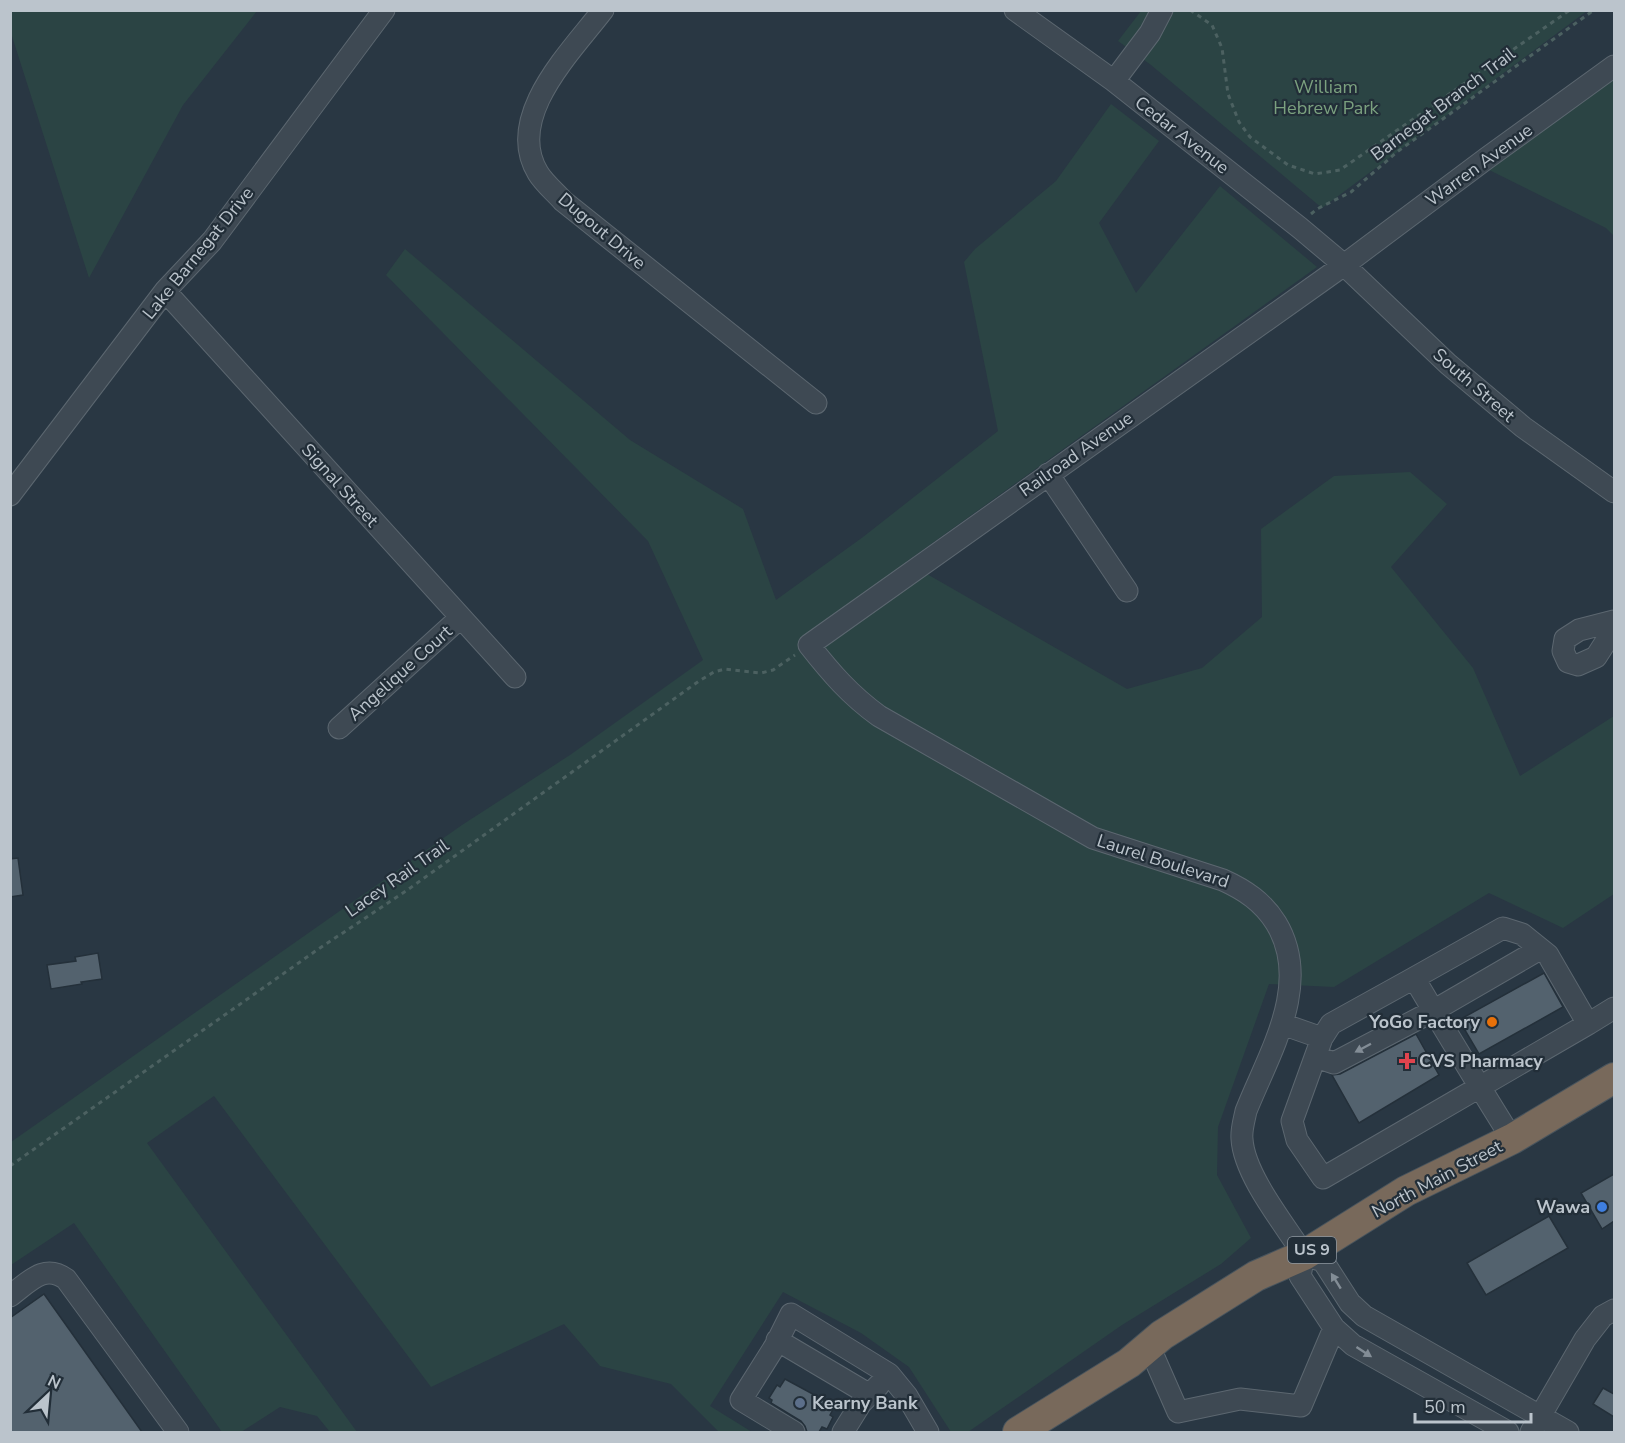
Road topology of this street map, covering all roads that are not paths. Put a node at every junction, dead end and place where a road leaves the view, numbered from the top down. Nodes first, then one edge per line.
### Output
1 (384, 10) edge
2 (603, 10) edge
3 (1015, 10) edge
4 (1162, 10) edge
5 (1614, 66) edge
6 (1114, 81) junction
7 (1344, 265) junction
8 (165, 291) junction
9 (816, 403) dead end
10 (1048, 474) junction
11 (1614, 492) edge
12 (10, 495) edge
13 (1126, 591) dead end
14 (460, 618) junction
15 (1614, 621) edge
16 (1614, 629) edge
17 (809, 645) joint
18 (515, 677) dead end
19 (339, 728) dead end
20 (1540, 949) junction
21 (1414, 978) junction
22 (1614, 1008) edge
23 (1434, 1011) junction
24 (1282, 1024) junction
25 (1588, 1024) junction
26 (1319, 1048) junction
27 (1614, 1078) edge
28 (1479, 1085) junction
29 (1512, 1139) junction
30 (1304, 1255) junction
31 (10, 1296) edge
32 (1614, 1310) edge
33 (1334, 1328) junction
34 (777, 1340) junction
35 (1149, 1346) junction
36 (1448, 1364) junction
37 (889, 1374) junction
38 (1434, 1390) junction
39 (870, 1395) junction
40 (1535, 1425) edge
41 (178, 1432) edge
42 (794, 1432) edge
43 (843, 1432) edge
44 (928, 1432) edge
45 (1018, 1432) edge
46 (1508, 1432) edge
47 (1568, 1432) edge

1 - 8 street, Lake Barnegat Drive
2 - 9 street, Dugout Drive
3 - 6 street, Cedar Avenue
4 - 6 street
5 - 7 street, Warren Avenue
6 - 7 street, Cedar Avenue
7 - 10 street, Railroad Avenue
7 - 11 street, South Street
8 - 12 street, Lake Barnegat Drive
8 - 14 street, Signal Street
10 - 13 street
10 - 17 street, Railroad Avenue
14 - 18 street, Signal Street
14 - 19 street, Angelique Court
15 - 16 street
17 - 24 street, Laurel Boulevard
20 - 21 street
20 - 23 street
20 - 25 street
21 - 23 street
21 - 26 street
22 - 25 street
23 -> 26 street
23 - 28 street
24 - 26 street
24 - 30 street, Laurel Boulevard
25 - 28 street
26 - 28 street
27 - 29 highway, North Main Street / US 9
28 - 29 street
29 - 30 highway, North Main Street / US 9
30 - 33 street
30 - 35 highway, North Main Street / US 9
36 -> 30 street, Laurel Boulevard
31 - 41 street
32 - 40 street
33 - 35 street
33 -> 38 street
34 - 37 street
34 - 39 street
34 - 42 street
35 - 45 highway, North Main Street / US 9
36 - 38 street
36 - 40 street, Laurel Boulevard
37 - 39 street
37 - 44 street
38 - 46 street
39 - 43 street
40 - 47 street, Laurel Boulevard

